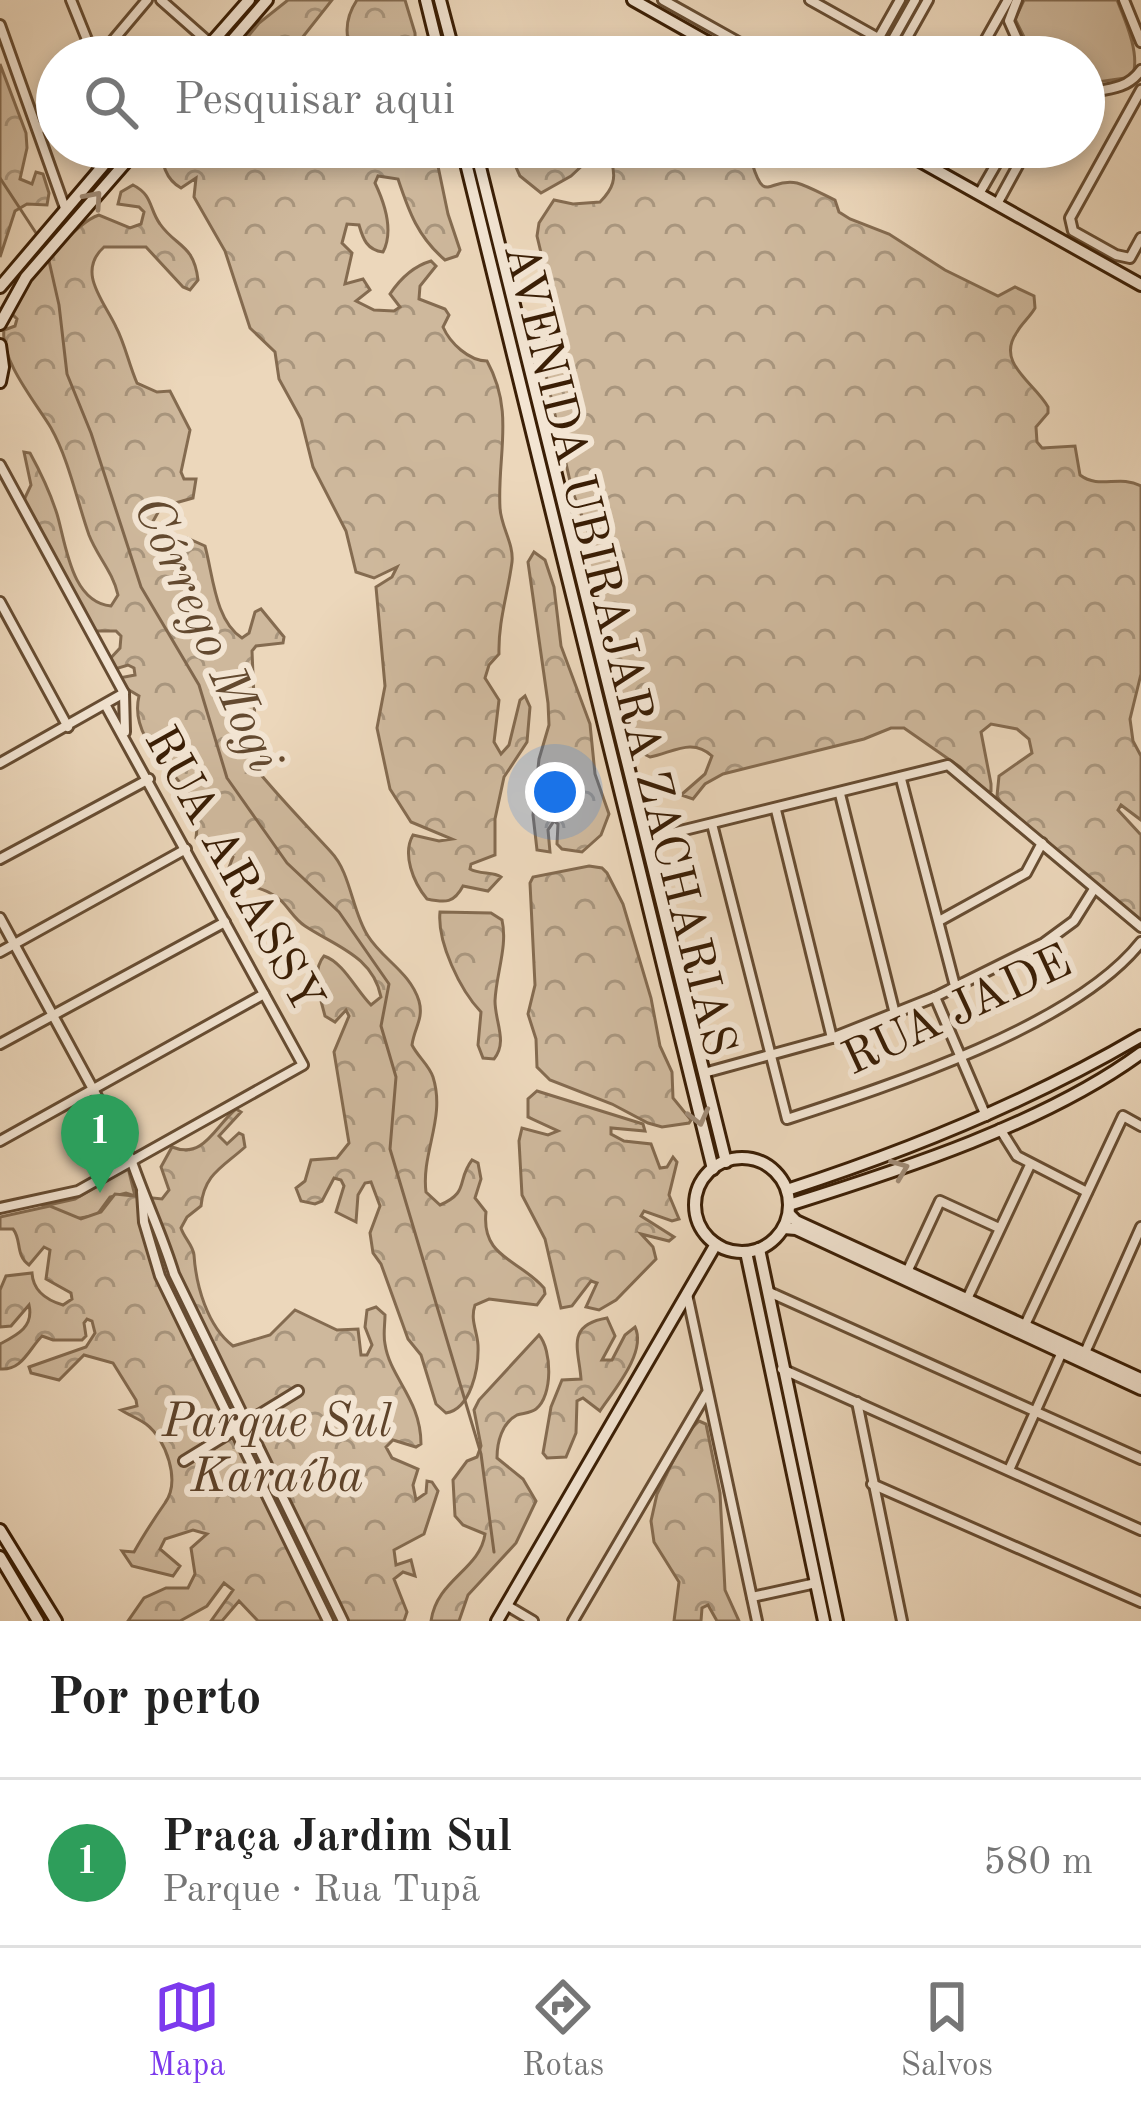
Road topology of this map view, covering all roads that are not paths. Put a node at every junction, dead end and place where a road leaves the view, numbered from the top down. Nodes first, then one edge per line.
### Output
1 (71, 0) edge
2 (147, 0) edge
3 (161, 0) edge
4 (249, 0) edge
5 (267, 0) edge
6 (426, 0) edge
7 (440, 0) edge
8 (633, 0) edge
9 (664, 0) edge
10 (810, 0) edge
11 (900, 0) edge
12 (915, 0) edge
13 (928, 0) edge
14 (1012, 0) edge
15 (1124, 0) edge
16 (996, 22) junction
17 (0, 25) edge
18 (1011, 26) junction
19 (87, 36) edge
20 (115, 36) edge
21 (200, 36) edge
22 (226, 36) edge
23 (231, 36) edge
24 (435, 36) edge
25 (449, 36) edge
26 (697, 36) edge
27 (728, 36) edge
28 (874, 36) edge
29 (879, 36) edge
30 (895, 36) edge
31 (908, 36) edge
32 (988, 36) edge
33 (1016, 36) edge
34 (1141, 42) edge
35 (1141, 70) edge
36 (1118, 88) junction
37 (1105, 90) edge
38 (1141, 90) edge
39 (1132, 104) junction
40 (36, 122) edge
41 (1105, 154) edge
42 (52, 168) edge
43 (100, 168) edge
44 (121, 168) edge
45 (467, 168) edge
46 (481, 168) edge
47 (933, 168) edge
48 (995, 168) edge
49 (1016, 168) edge
50 (1097, 168) edge
51 (980, 194) junction
52 (997, 204) junction
53 (65, 208) junction
54 (1141, 238) edge
55 (1141, 285) edge
56 (0, 287) edge
57 (0, 324) edge
58 (0, 345) edge
59 (0, 382) edge
60 (0, 466) edge
61 (0, 602) edge
62 (124, 693) junction
63 (106, 706) junction
64 (68, 727) junction
65 (125, 737) junction
66 (1, 761) edge
67 (901, 778) junction
68 (149, 779) junction
69 (839, 794) junction
70 (776, 810) junction
71 (712, 824) junction
72 (648, 839) junction
73 (1042, 843) junction
74 (186, 849) junction
75 (0, 859) edge
76 (1094, 889) junction
77 (0, 918) edge
78 (225, 922) junction
79 (939, 922) junction
80 (1141, 927) edge
81 (1141, 942) edge
82 (14, 944) junction
83 (0, 952) edge
84 (955, 986) junction
85 (264, 994) junction
86 (935, 997) junction
87 (895, 1014) junction
88 (54, 1015) junction
89 (1141, 1036) edge
90 (832, 1038) junction
91 (0, 1044) edge
92 (1141, 1053) edge
93 (769, 1056) junction
94 (959, 1057) junction
95 (704, 1073) junction
96 (95, 1089) junction
97 (1038, 1091) junction
98 (1041, 1109) junction
99 (986, 1116) junction
100 (1141, 1126) edge
101 (1000, 1129) junction
102 (940, 1137) junction
103 (0, 1141) edge
104 (945, 1151) junction
105 (131, 1159) junction
106 (726, 1162) junction
107 (1030, 1165) junction
108 (713, 1169) junction
109 (787, 1190) junction
110 (142, 1191) junction
111 (1087, 1192) junction
112 (0, 1208) edge
113 (789, 1210) junction
114 (1141, 1227) edge
115 (784, 1228) junction
116 (999, 1228) junction
117 (716, 1244) junction
118 (752, 1251) junction
119 (906, 1275) junction
120 (686, 1292) junction
121 (767, 1292) junction
122 (966, 1302) junction
123 (1025, 1325) junction
124 (1064, 1350) junction
125 (1083, 1358) junction
126 (778, 1369) junction
127 (1141, 1379) edge
128 (1141, 1389) edge
129 (298, 1390) dead end
130 (707, 1393) junction
131 (857, 1401) junction
132 (1035, 1412) junction
133 (247, 1422) junction
134 (234, 1430) junction
135 (1141, 1459) edge
136 (184, 1461) dead end
137 (1009, 1470) junction
138 (872, 1484) junction
139 (0, 1529) edge
140 (1141, 1530) edge
141 (0, 1557) edge
142 (816, 1583) junction
143 (752, 1597) junction
144 (1141, 1602) edge
145 (506, 1605) junction
146 (38, 1621) edge
147 (56, 1621) edge
148 (328, 1621) edge
149 (343, 1621) edge
150 (497, 1621) edge
151 (533, 1621) edge
152 (573, 1621) edge
153 (757, 1621) edge
154 (824, 1621) edge
155 (837, 1621) edge
156 (902, 1621) edge

1 - 19 street
2 - 20 street
3 - 21 street
4 - 22 main road
5 - 23 main road
6 - 24 main road
7 - 25 main road
8 - 26 main road
9 - 27 street
10 - 28 street
11 - 29 street
12 - 30 street
13 - 31 street
14 - 16 street
14 - 18 street
15 - 34 street
16 - 18 street
16 - 32 street
17 - 40 street
18 - 33 street
35 - 36 street
36 - 37 street
36 - 39 street
38 - 39 street
39 - 41 street
42 - 53 street
43 - 53 main road
57 -> 44 main road
45 -> 108 main road, AVENIDA UBIRAJARA ZACHARIAS
46 - 72 main road, AVENIDA UBIRAJARA ZACHARIAS
47 - 51 main road
48 - 51 street
49 - 52 street
50 - 54 street
51 - 52 main road
52 - 55 main road
53 - 56 main road
58 - 59 main road
60 - 62 street
61 - 64 street
62 - 63 street
62 - 65 street
63 - 64 street
63 - 65 street, RUA ARASSY
64 - 66 street
65 - 68 street, RUA ARASSY
67 - 69 street
67 - 73 street
67 - 79 street
68 - 74 street, RUA ARASSY
68 - 75 street
69 - 70 street
69 - 87 street
70 - 71 street
70 - 90 street
71 - 72 street
71 - 93 street
72 - 95 main road, AVENIDA UBIRAJARA ZACHARIAS
73 - 76 street
73 - 79 street
74 - 78 street, RUA ARASSY
74 - 82 street
76 - 80 street
76 - 84 street
77 - 82 street
78 - 85 street, RUA ARASSY
78 - 88 street
79 - 84 street
81 - 94 street, RUA JADE
82 - 83 street
82 - 88 street
84 - 86 street
85 - 96 street
85 - 105 street, RUA ARASSY
86 - 87 street
86 - 94 street
87 - 90 street
88 - 91 street
88 - 96 street
89 - 97 main road
90 - 93 street
92 - 98 main road
93 - 94 street, RUA JADE
93 - 95 street
94 - 99 street
95 - 106 main road, AVENIDA UBIRAJARA ZACHARIAS
96 - 103 street
96 - 105 street
97 - 98 main road
97 - 99 main road
98 - 101 main road
99 - 102 main road
100 - 111 street
101 - 104 main road
101 - 107 street
102 - 104 main road
102 - 109 main road
113 -> 104 main road
105 - 110 street
105 - 112 street
106 - 108 main road
106 - 109 main road
107 - 111 street
107 - 116 street
108 - 117 main road
109 - 113 main road
110 - 133 street
110 - 134 street
111 - 123 street
113 - 115 main road
113 - 119 main road
114 - 125 street
115 - 118 main road
115 - 119 main road
116 - 119 street
116 - 122 street
117 - 118 main road
117 - 120 main road
118 - 121 main road
118 - 126 main road
119 - 122 main road
120 - 130 street
120 - 145 main road
121 - 126 main road
121 - 132 street
122 - 123 main road
122 - 124 main road
123 - 124 main road
124 - 125 main road
124 - 132 street
125 - 127 main road
125 - 128 main road
126 - 131 street
126 - 142 main road
126 - 155 main road
129 - 133 street
130 - 143 street
130 - 152 street
131 - 137 street
131 - 138 street
132 - 135 street
132 - 137 street
133 - 134 street
133 - 149 street
134 - 136 street
134 - 148 street
137 - 140 street
138 - 144 street
138 - 156 street
139 - 147 main road
141 - 146 main road
142 - 143 street
142 - 154 main road
143 - 153 street
145 - 150 main road
145 - 151 street

